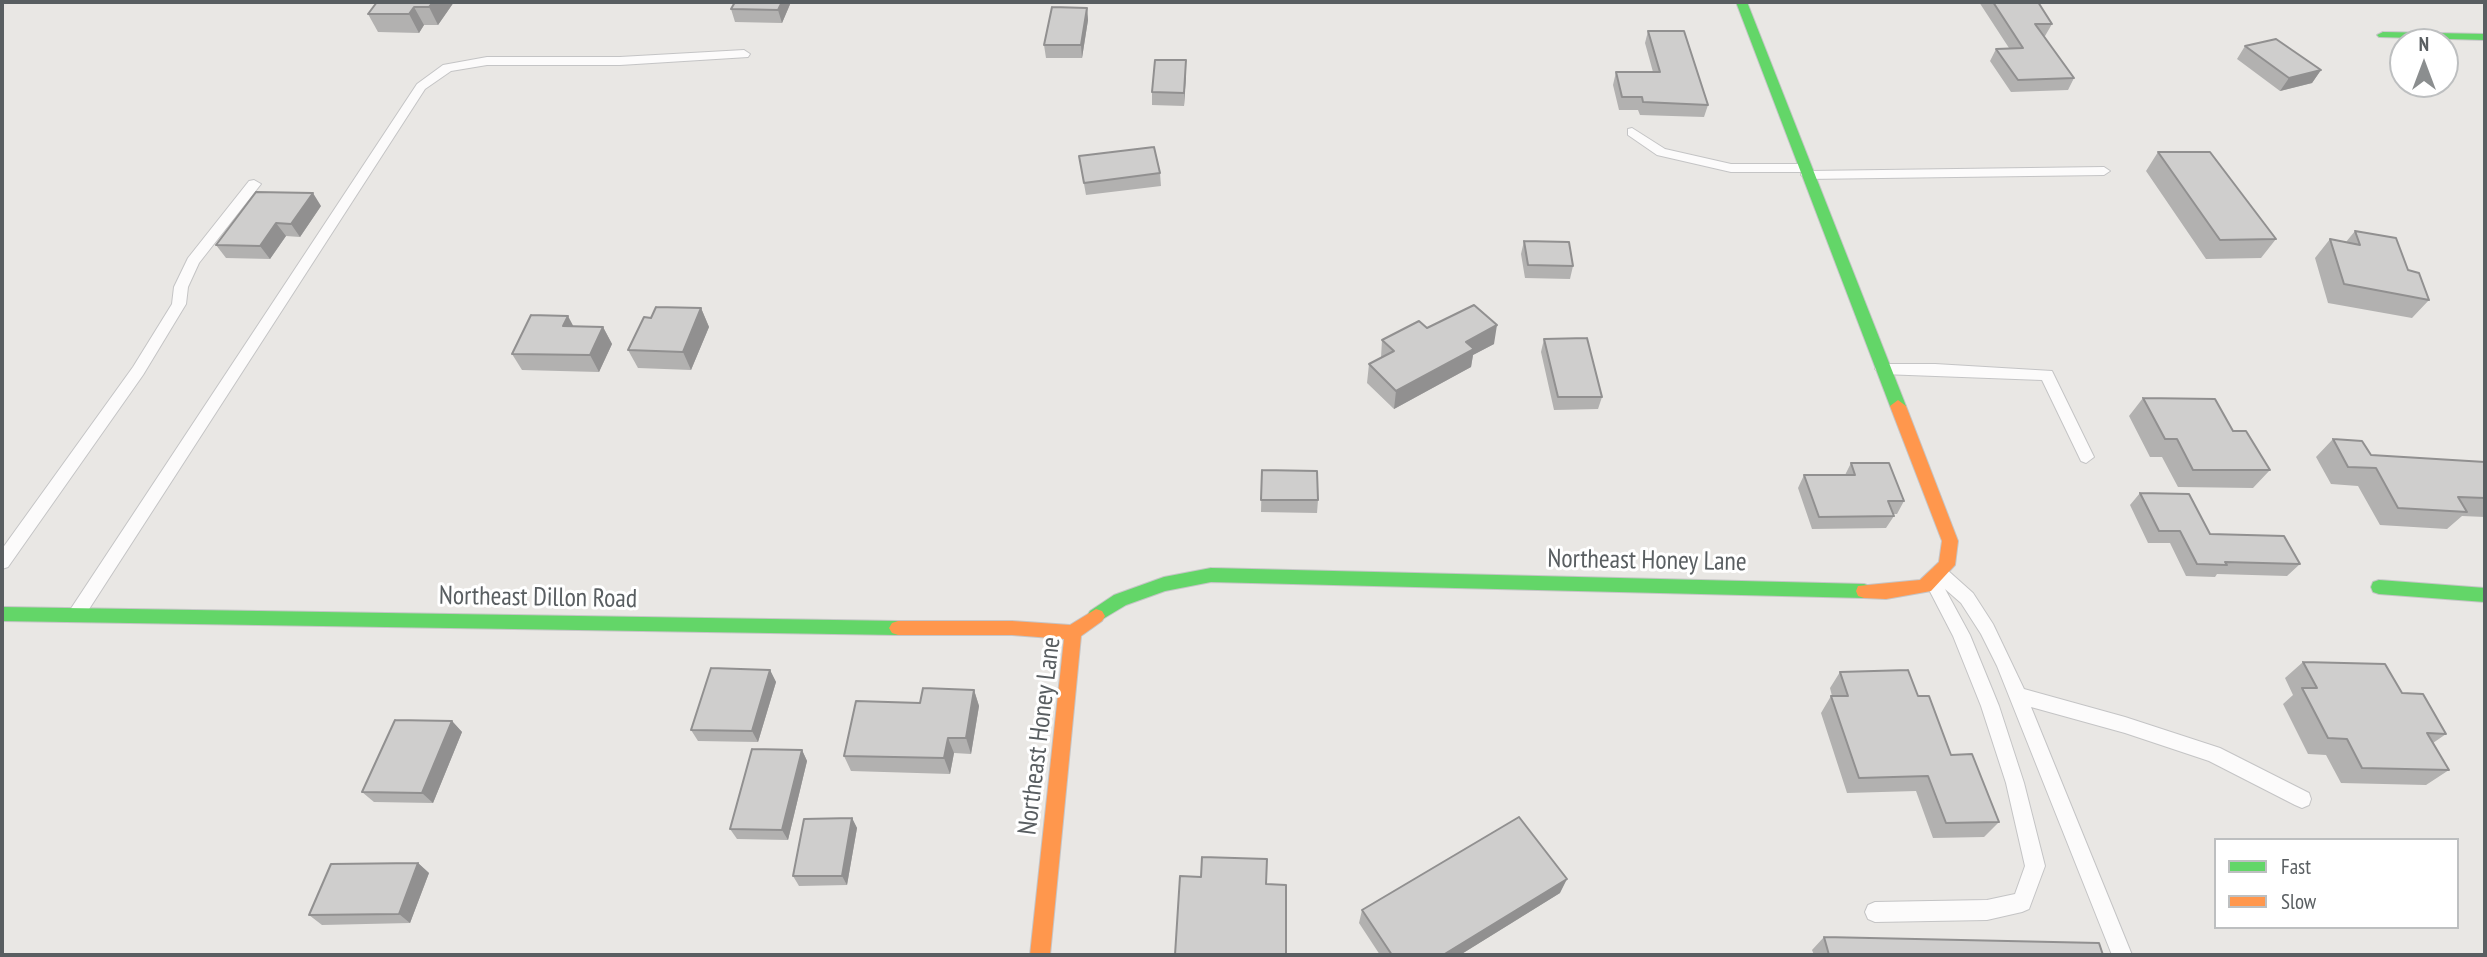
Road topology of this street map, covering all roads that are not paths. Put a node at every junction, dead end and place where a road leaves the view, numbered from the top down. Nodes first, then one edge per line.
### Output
1 (1741, 2) edge
2 (2383, 35) dead end
3 (2485, 37) edge
4 (744, 54) dead end
5 (1632, 132) dead end
6 (2104, 171) dead end
7 (1806, 172) junction
8 (254, 184) dead end
9 (1882, 369) junction
10 (2086, 457) dead end
11 (2, 562) edge
12 (1936, 576) junction
13 (2379, 587) dead end
14 (2485, 594) edge
15 (2, 614) edge
16 (76, 615) junction
17 (1073, 632) junction
18 (2019, 696) junction
19 (2302, 799) dead end
20 (1875, 912) dead end
21 (1040, 955) edge
22 (2122, 955) edge

1 - 7 street
2 - 3 street
4 - 16 lane
5 - 7 lane
6 - 7 lane
7 - 9 street
8 - 11 lane
9 - 10 lane
9 - 12 street
12 - 17 street, Northeast Honey Lane
12 - 18 lane
12 - 20 lane
13 - 14 street
15 - 16 street, Northeast Dillon Road
16 - 17 street, Northeast Dillon Road
17 - 21 street, Northeast Honey Lane
18 - 19 lane
18 - 22 lane

